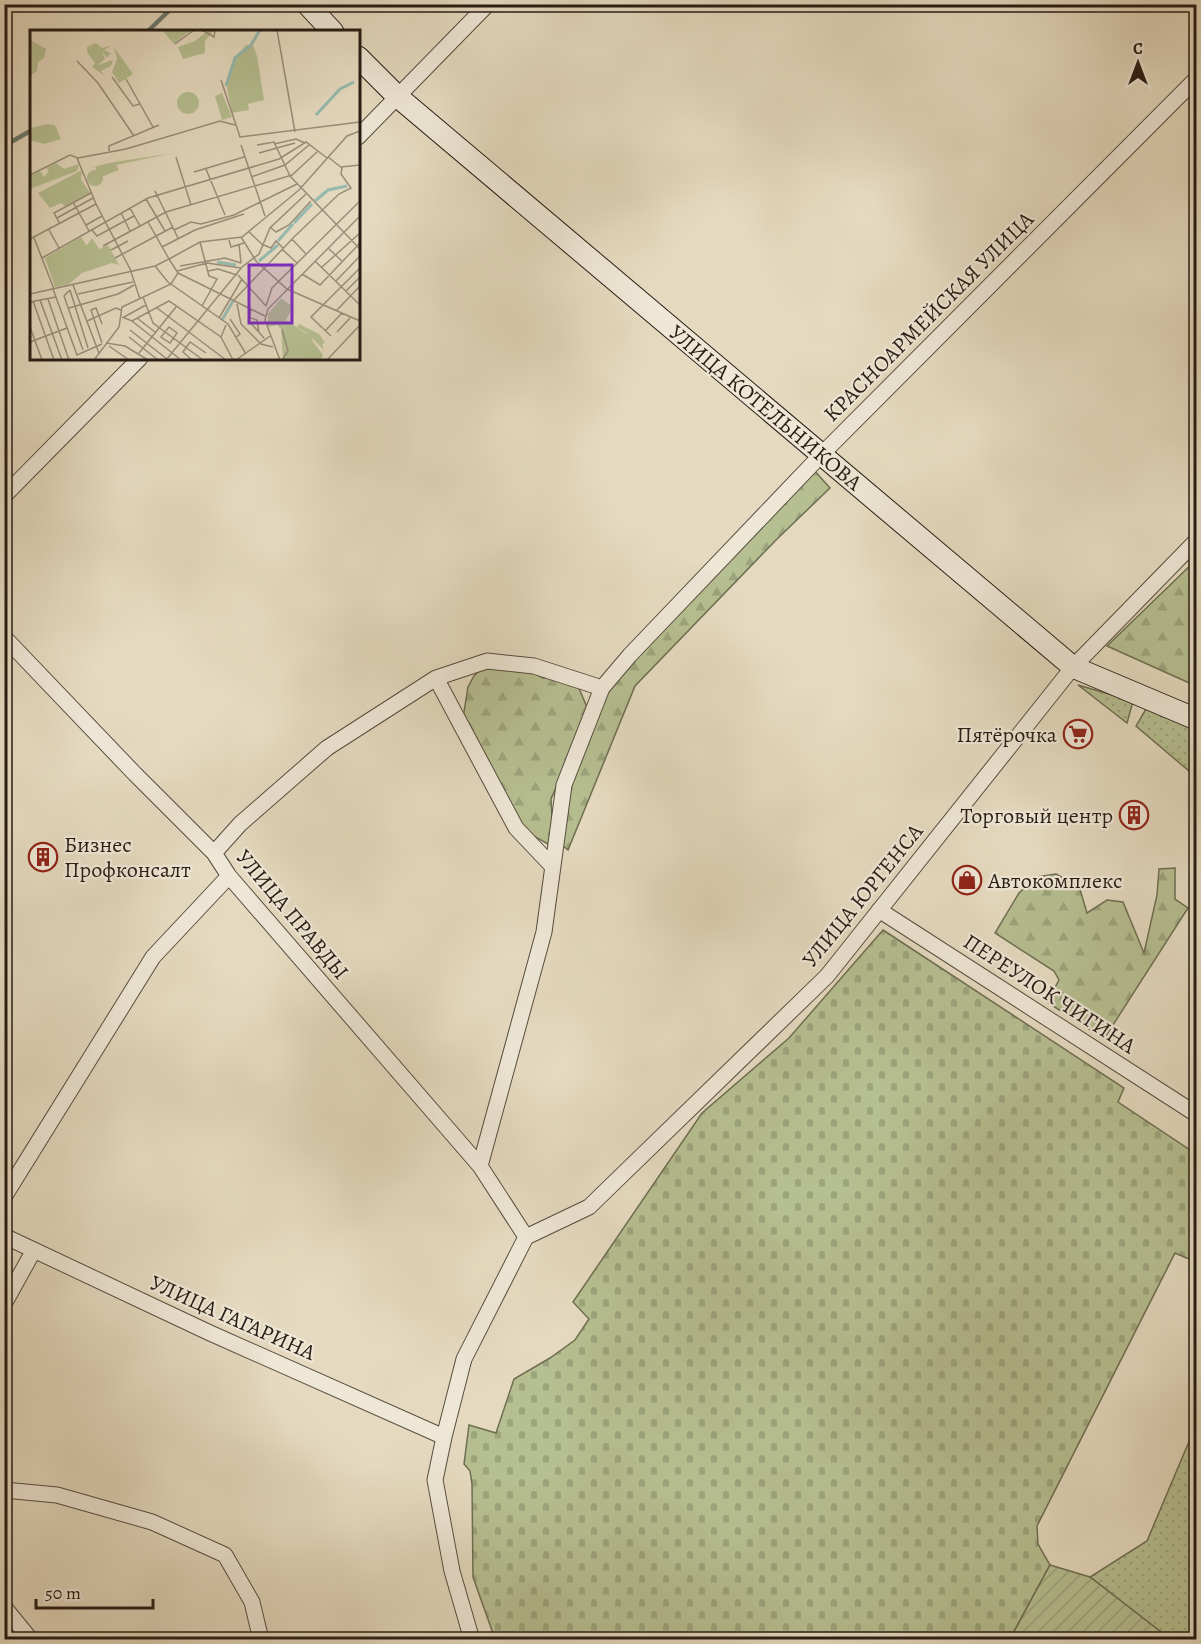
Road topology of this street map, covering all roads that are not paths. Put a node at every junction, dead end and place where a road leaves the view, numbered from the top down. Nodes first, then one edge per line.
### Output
1 (307, 4) edge
2 (488, 4) edge
3 (331, 30) edge
4 (360, 59) edge
5 (1197, 79) edge
6 (398, 97) junction
7 (360, 135) edge
8 (138, 360) edge
9 (822, 454) junction
10 (4, 496) edge
11 (1197, 542) edge
12 (4, 637) edge
13 (1073, 667) junction
14 (436, 678) junction
15 (602, 688) junction
16 (1197, 719) edge
17 (214, 853) junction
18 (553, 867) junction
19 (229, 876) junction
20 (879, 910) junction
21 (1197, 1114) edge
22 (480, 1166) junction
23 (4, 1197) edge
24 (4, 1236) edge
25 (526, 1237) junction
26 (34, 1250) junction
27 (4, 1304) edge
28 (444, 1437) junction
29 (4, 1490) edge
30 (4, 1607) edge
31 (31, 1640) edge
32 (261, 1640) edge
33 (472, 1640) edge

1 - 3 street
2 - 6 street
4 - 6 street, УЛИЦА КОТЕЛЬНИКОВА
5 - 9 street, КРАСНОАРМЕЙСКАЯ УЛИЦА
6 - 7 street
6 - 9 street, УЛИЦА КОТЕЛЬНИКОВА
8 - 10 street
9 - 13 street, УЛИЦА КОТЕЛЬНИКОВА
9 - 15 street, КРАСНОАРМЕЙСКАЯ УЛИЦА
11 - 13 street, УЛИЦА ЮРГЕНСА
12 - 17 street, УЛИЦА ПРАВДЫ
13 - 16 street, УЛИЦА КОТЕЛЬНИКОВА
13 - 20 street, УЛИЦА ЮРГЕНСА
14 - 15 street
14 - 17 street
14 - 18 street
15 - 18 street, КРАСНОАРМЕЙСКАЯ УЛИЦА
17 - 19 street, УЛИЦА ПРАВДЫ
18 - 22 street, КРАСНОАРМЕЙСКАЯ УЛИЦА
19 - 22 street, УЛИЦА ПРАВДЫ
19 - 23 street
20 - 21 street, ПЕРЕУЛОК ЧИГИНА
20 - 25 street, УЛИЦА ЮРГЕНСА
22 - 25 street, УЛИЦА ПРАВДЫ
24 - 26 street, УЛИЦА ГАГАРИНА
25 - 28 street
26 - 27 street
26 - 28 street, УЛИЦА ГАГАРИНА
28 - 33 street
29 - 32 street
30 - 31 street

